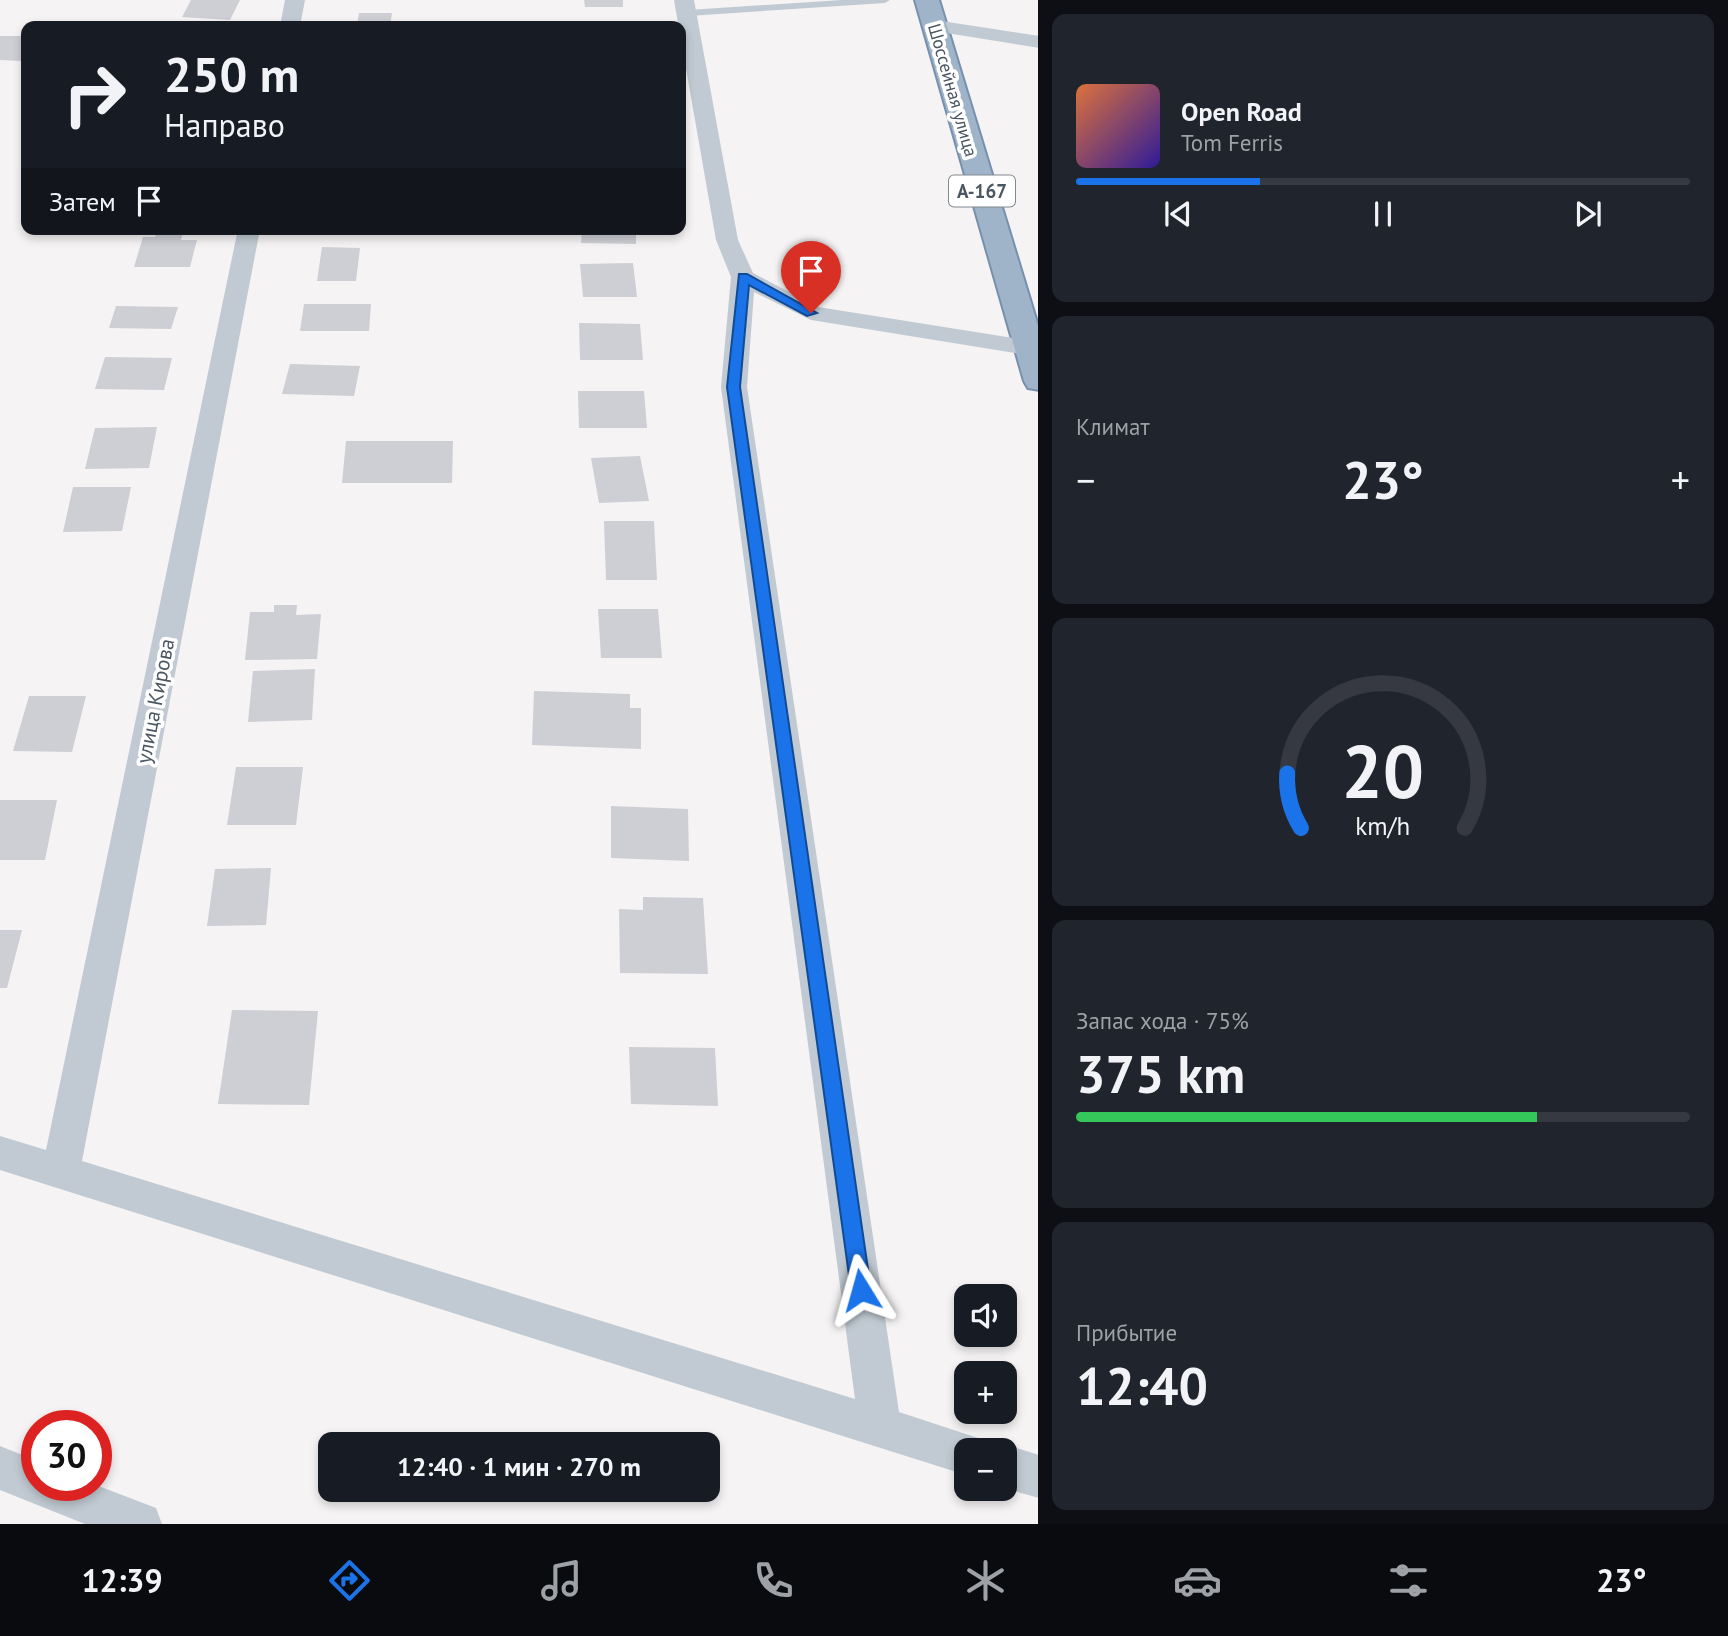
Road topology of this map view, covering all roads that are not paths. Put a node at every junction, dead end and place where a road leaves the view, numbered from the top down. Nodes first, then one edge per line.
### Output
1 (295, 0) edge
2 (785, 0) edge
3 (885, 0) edge
4 (798, 6) junction
5 (686, 7) edge
6 (931, 13) edge
7 (291, 21) edge
8 (1038, 42) edge
9 (248, 235) edge
10 (743, 277) junction
11 (1033, 349) edge
12 (1038, 381) edge
13 (0, 1153) edge
14 (61, 1172) junction
15 (880, 1427) junction
16 (954, 1450) edge
17 (0, 1468) edge
18 (1017, 1470) edge
19 (21, 1477) edge
20 (1038, 1477) edge
21 (82, 1501) edge
22 (140, 1524) edge

1 - 7 street
2 - 4 lane
3 - 4 lane
4 - 5 lane
5 - 10 street
6 - 8 street
6 - 11 highway, Шоссейная улица / А-167
9 - 14 street, улица Кирова
10 - 11 street
10 - 15 street
11 - 12 highway, Шоссейная улица / А-167
13 - 14 street
14 - 15 street
15 - 16 street
17 - 19 street
18 - 20 street
21 - 22 street

